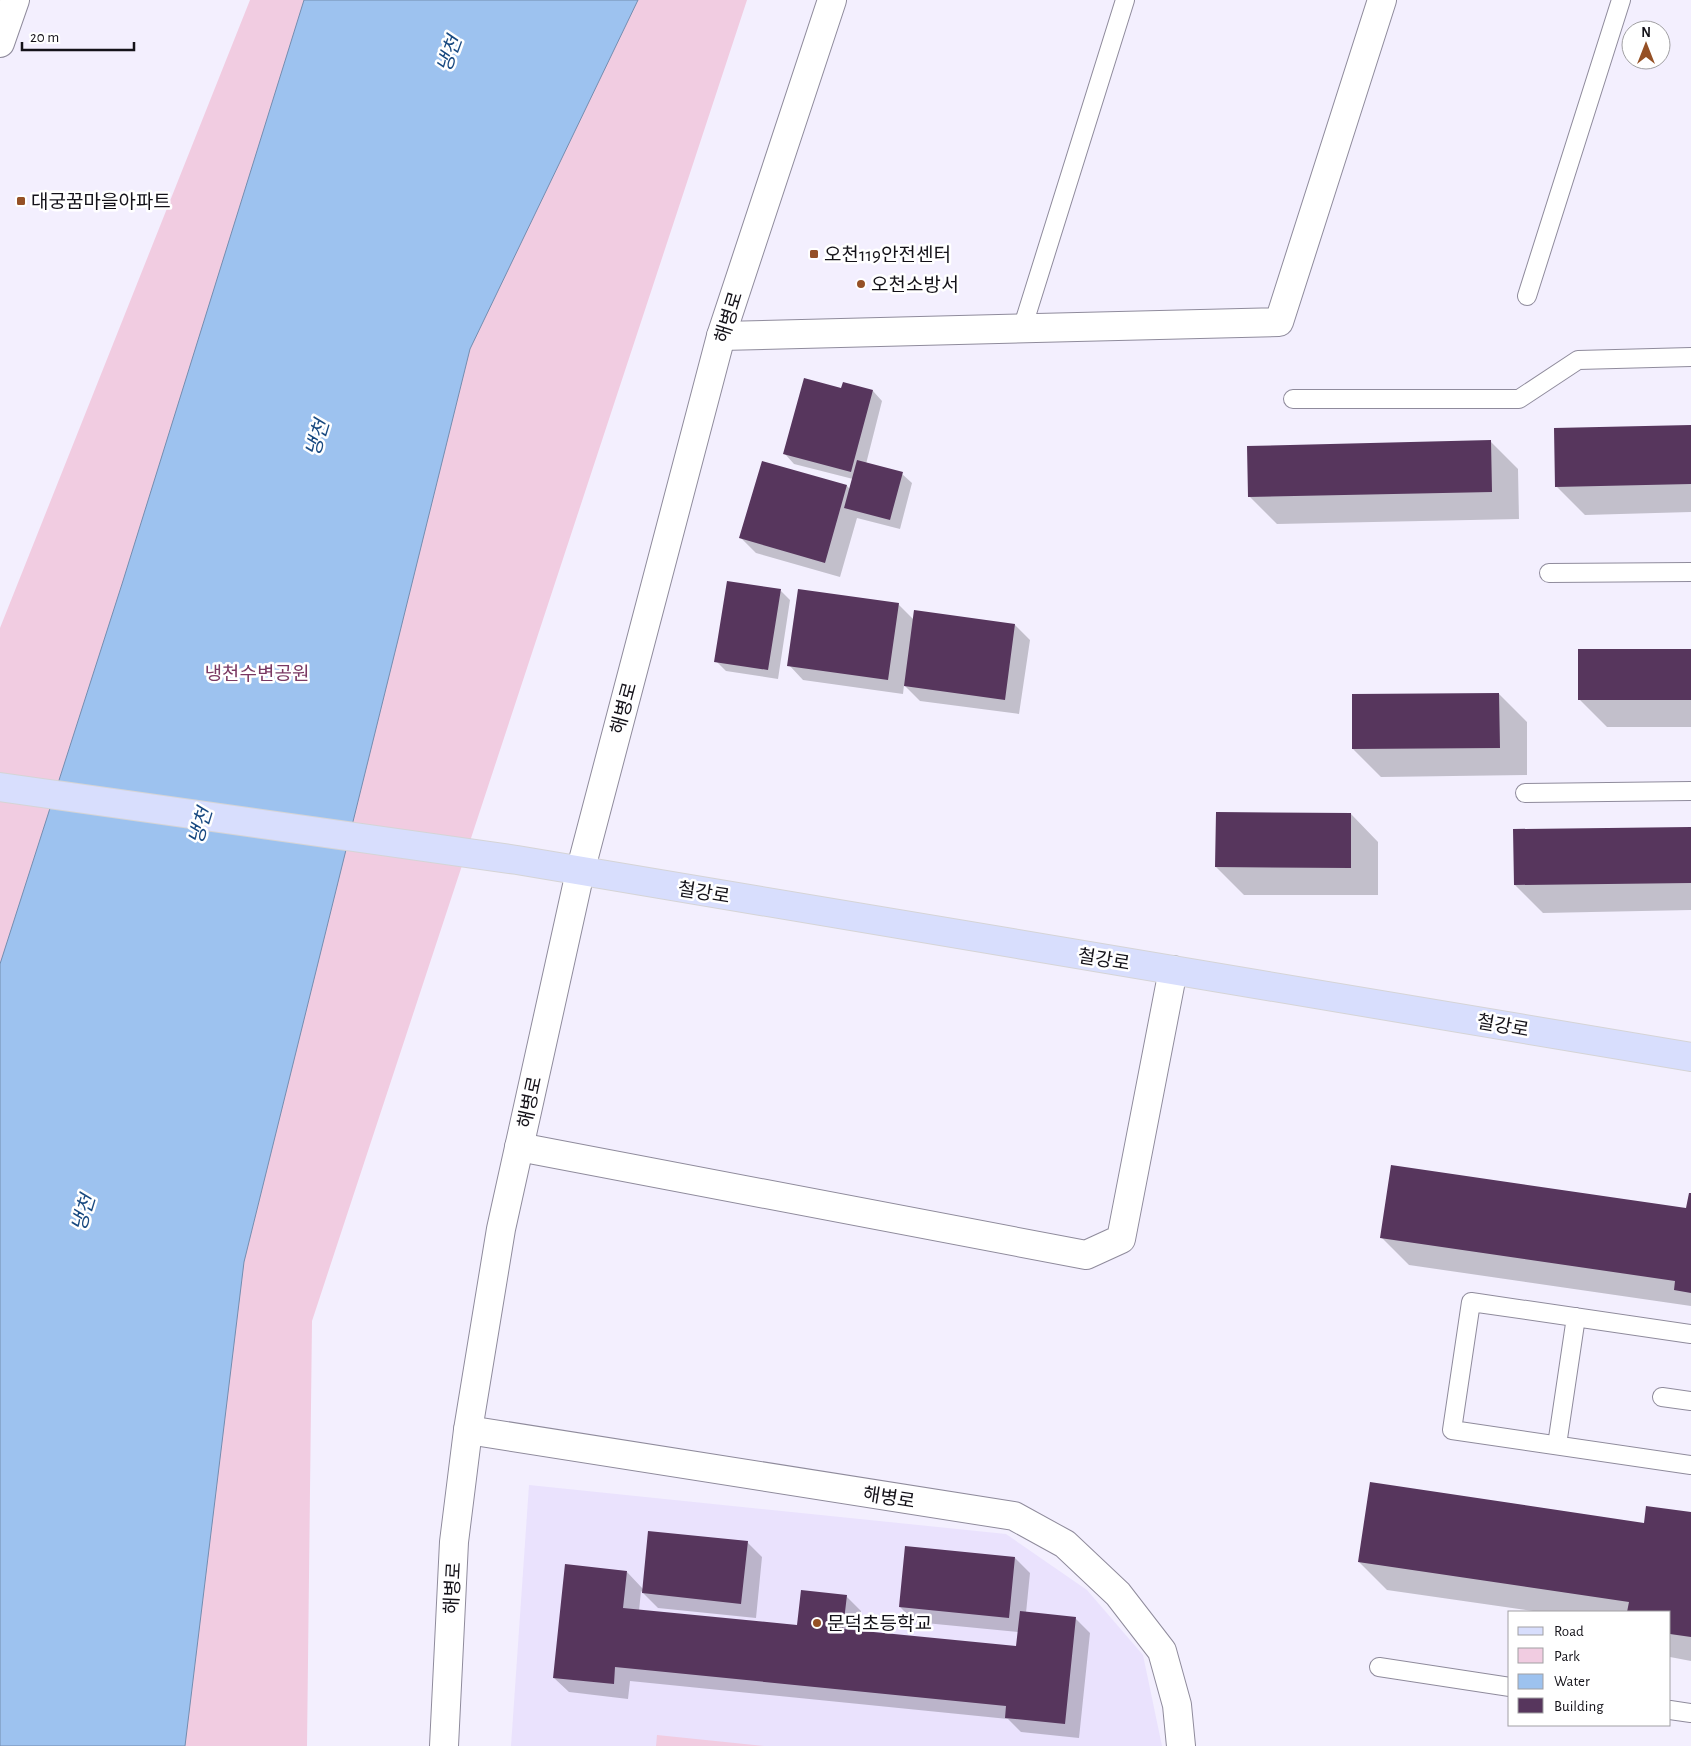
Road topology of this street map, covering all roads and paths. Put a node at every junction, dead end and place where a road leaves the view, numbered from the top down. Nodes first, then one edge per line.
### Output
1 (15, 0) edge
2 (832, 0) edge
3 (1125, 0) edge
4 (1382, 0) edge
5 (1621, 0) edge
6 (1, 36) edge
7 (1527, 296) dead end
8 (1022, 329) junction
9 (722, 336) junction
10 (1691, 357) edge
11 (1292, 399) dead end
12 (1549, 572) dead end
13 (1691, 572) edge
14 (0, 788) edge
15 (1691, 791) edge
16 (1525, 793) dead end
17 (580, 872) junction
18 (1173, 970) junction
19 (1691, 1057) edge
20 (519, 1147) junction
21 (1576, 1317) junction
22 (1691, 1334) edge
23 (1662, 1397) dead end
24 (1691, 1401) edge
25 (468, 1430) junction
26 (1557, 1445) junction
27 (1691, 1465) edge
28 (1379, 1668) dead end
29 (1508, 1687) edge
30 (1671, 1710) edge
31 (1691, 1713) edge
32 (444, 1746) edge
33 (1181, 1746) edge

1 - 6 street
2 - 9 street, 해병로
3 - 8 lane
4 - 8 street
5 - 7 lane
8 - 9 street
9 - 17 street, 해병로
10 - 11 lane
12 - 13 lane
14 - 17 main road, 철강로
15 - 16 lane
17 - 18 main road, 철강로
17 - 20 street, 해병로
18 - 19 main road, 철강로
18 - 20 street
20 - 25 street, 해병로
21 - 22 lane
21 - 26 lane
21 - 26 lane
23 - 24 lane
25 - 32 street, 해병로
25 - 33 street, 해병로
26 - 27 lane
28 - 29 lane
30 - 31 lane

